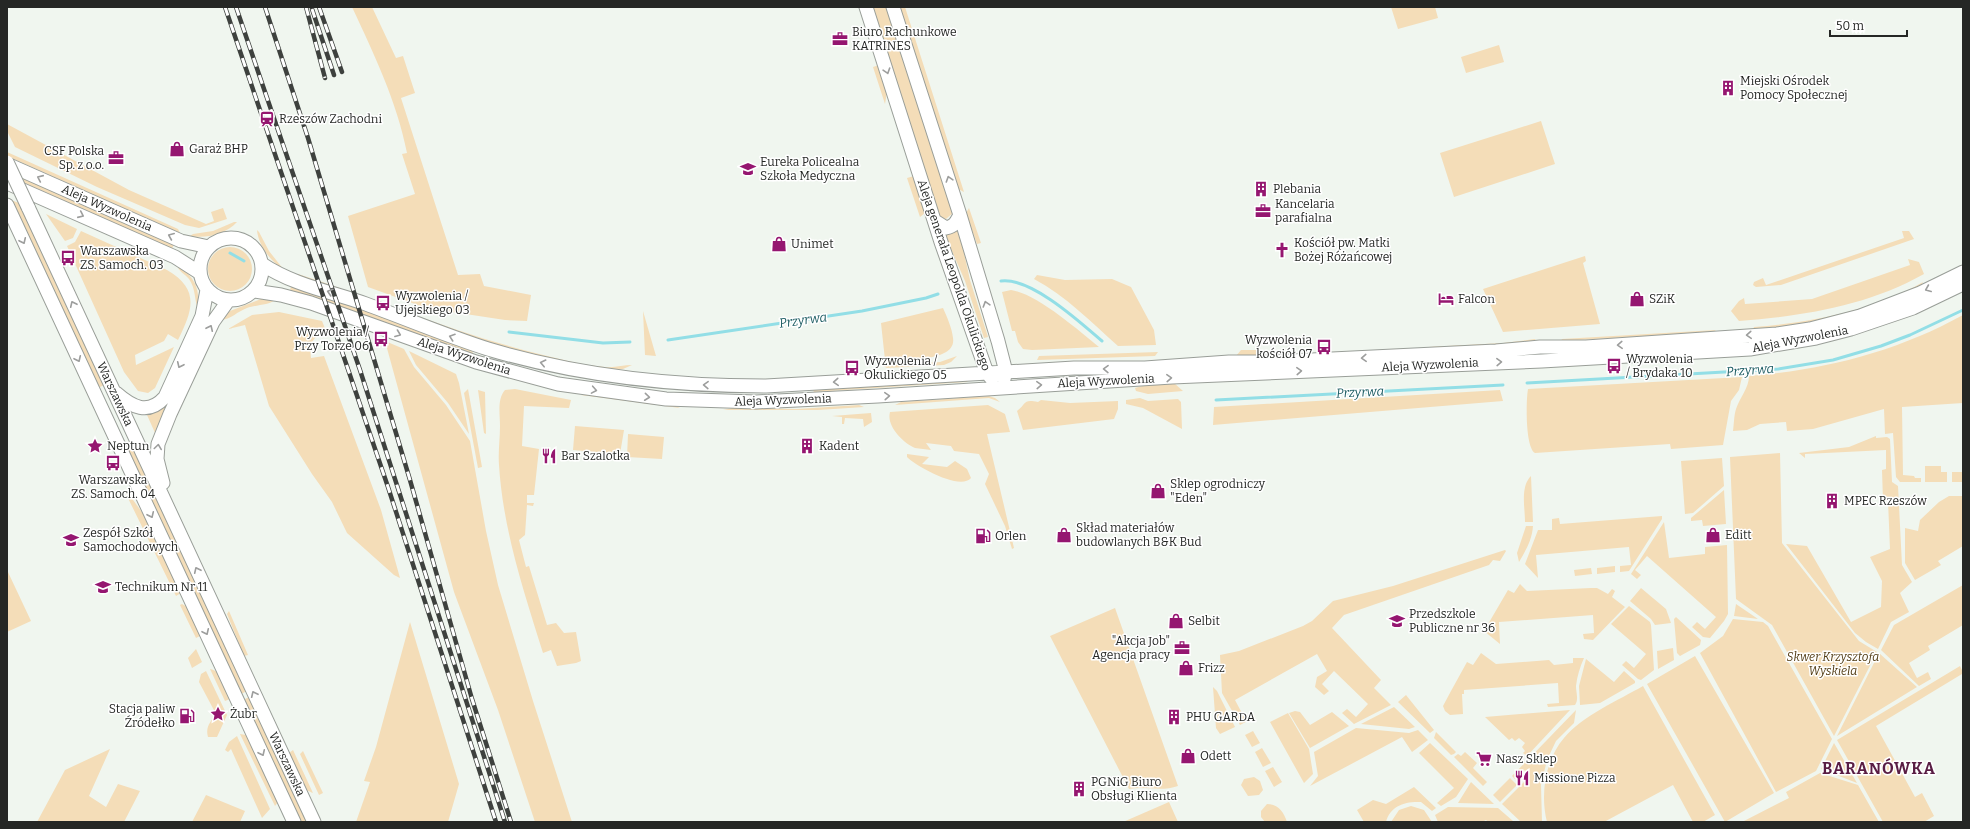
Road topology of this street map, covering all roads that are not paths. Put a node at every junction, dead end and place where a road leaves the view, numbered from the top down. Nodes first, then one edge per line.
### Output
1 (866, 7) edge
2 (893, 7) edge
3 (7, 163) edge
4 (7, 183) edge
5 (7, 205) edge
6 (960, 215) junction
7 (935, 221) junction
8 (209, 246) junction
9 (262, 264) junction
10 (1963, 272) edge
11 (200, 273) junction
12 (1963, 284) edge
13 (207, 290) junction
14 (254, 291) junction
15 (228, 301) junction
16 (1006, 372) junction
17 (987, 373) junction
18 (1000, 388) junction
19 (113, 391) junction
20 (170, 512) junction
21 (294, 822) edge
22 (314, 822) edge

1 -> 7 main road, Aleja generała Leopolda Okulickiego
6 -> 2 main road, Aleja generała Leopolda Okulickiego
8 -> 3 main road, Aleja Wyzwolenia
19 -> 3 main road, Warszawska, bridge
4 -> 11 main road, Aleja Wyzwolenia
5 -> 21 main road, Warszawska
6 - 7 main road
16 -> 6 main road, Aleja generała Leopolda Okulickiego
7 - 17 main road, Aleja generała Leopolda Okulickiego
8 - 9 main road
8 - 11 main road
9 - 14 main road
17 -> 9 main road, Aleja Wyzwolenia
10 -> 16 main road, Aleja Wyzwolenia
11 - 13 main road
18 -> 12 main road, Aleja Wyzwolenia
13 - 15 main road
13 -> 19 main road
14 - 15 main road
14 -> 18 main road, Aleja Wyzwolenia
20 -> 15 main road
16 - 17 main road, Aleja Wyzwolenia
16 - 18 main road, Aleja generała Leopolda Okulickiego
17 - 18 main road, Aleja generała Leopolda Okulickiego
19 - 20 main road, Warszawska
22 -> 20 main road, Warszawska

